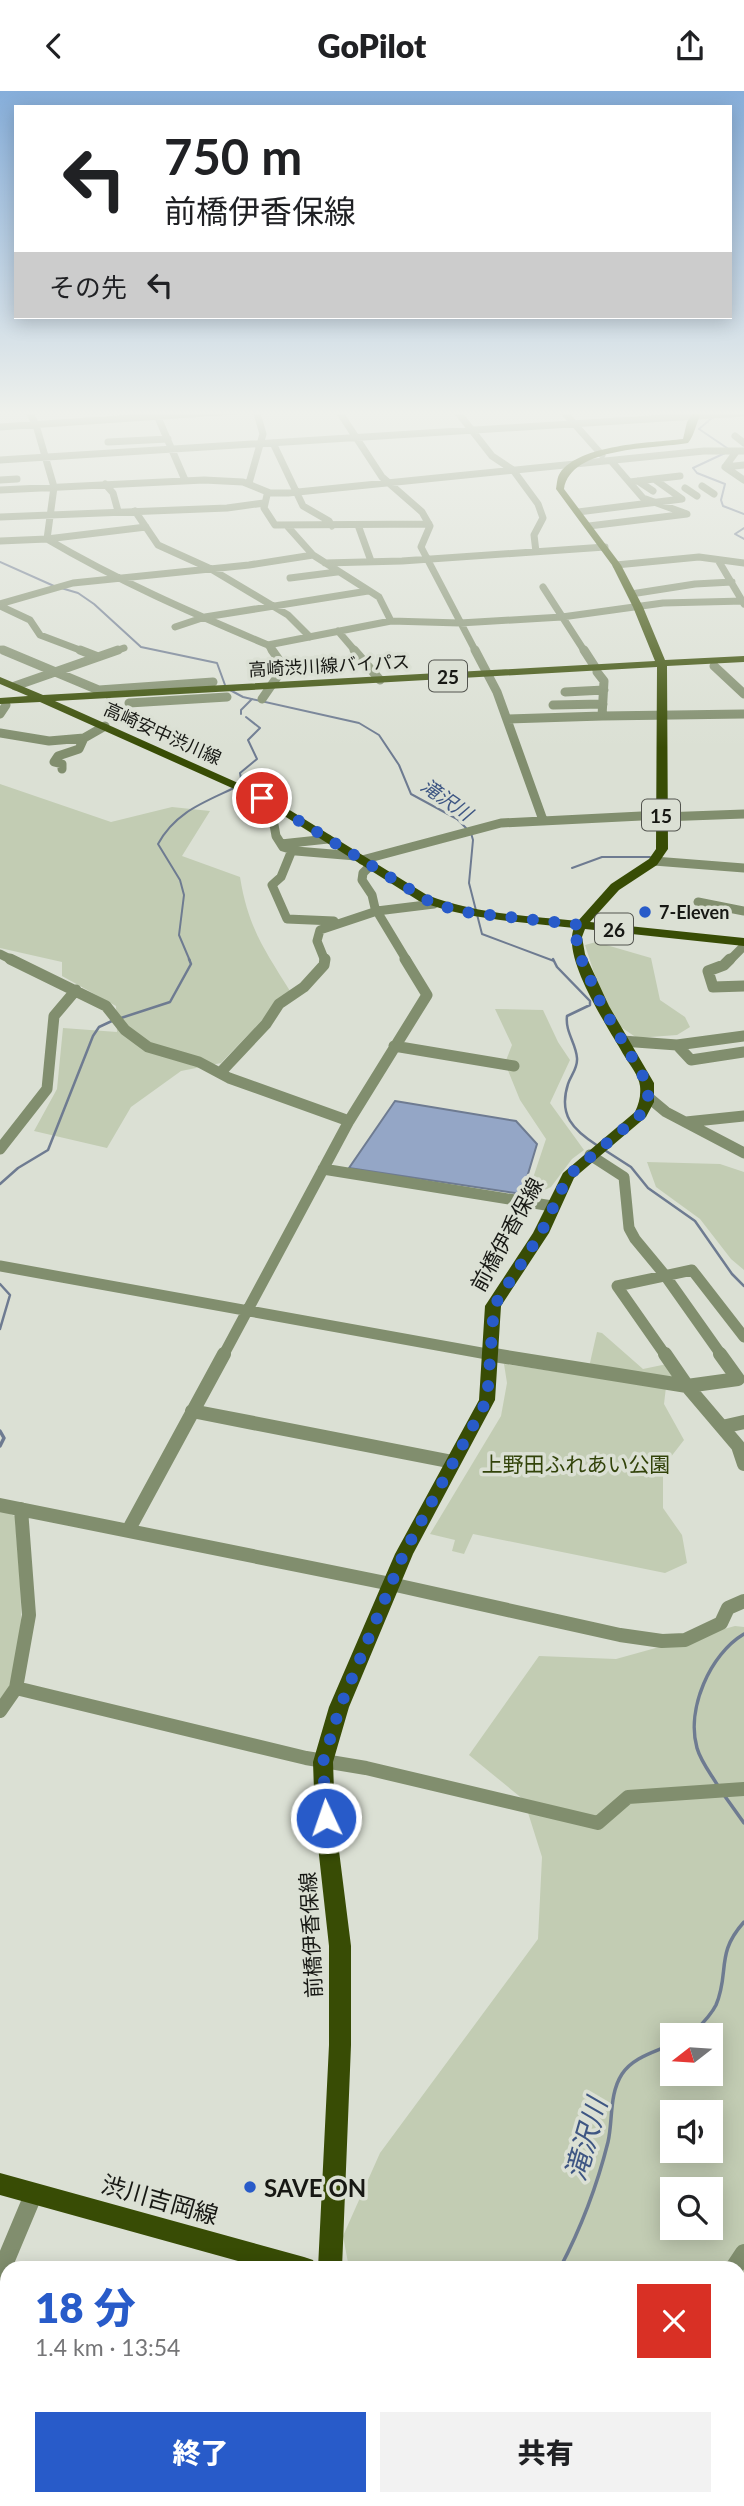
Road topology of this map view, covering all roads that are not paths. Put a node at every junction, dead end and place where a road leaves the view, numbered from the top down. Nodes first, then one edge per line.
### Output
1 (49, 523) edge
2 (143, 523) edge
3 (274, 523) edge
4 (329, 523) edge
5 (540, 523) edge
6 (586, 523) edge
7 (621, 523) edge
8 (429, 524) joint
9 (358, 525) junction
10 (332, 526) junction
11 (146, 527) junction
12 (288, 527) junction
13 (589, 527) junction
14 (47, 537) junction
15 (0, 541) edge
16 (605, 547) junction
17 (537, 552) junction
18 (313, 555) junction
19 (426, 559) junction
20 (719, 560) junction
21 (371, 561) junction
22 (325, 563) junction
23 (744, 563) edge
24 (616, 565) junction
25 (211, 569) junction
26 (337, 572) junction
27 (290, 578) dead end
28 (118, 579) junction
29 (732, 582) junction
30 (543, 587) dead end
31 (368, 591) junction
32 (631, 594) junction
33 (743, 602) edge
34 (0, 605) edge
35 (273, 607) junction
36 (638, 607) junction
37 (205, 617) junction
38 (562, 617) junction
39 (391, 621) junction
40 (460, 623) junction
41 (175, 627) dead end
42 (338, 631) junction
43 (310, 637) junction
44 (268, 645) junction
45 (124, 648) dead end
46 (0, 649) edge
47 (98, 657) junction
48 (744, 659) edge
49 (744, 664) edge
50 (662, 666) junction
51 (714, 666) junction
52 (596, 670) junction
53 (57, 672) junction
54 (488, 676) junction
55 (0, 680) edge
56 (380, 680) junction
57 (15, 686) junction
58 (214, 688) junction
59 (604, 690) junction
60 (267, 691) junction
61 (104, 692) junction
62 (565, 692) dead end
63 (744, 694) edge
64 (227, 698) dead end
65 (47, 700) junction
66 (129, 703) dead end
67 (603, 704) junction
68 (553, 705) dead end
69 (1, 707) edge
70 (664, 714) junction
71 (744, 714) edge
72 (602, 716) junction
73 (507, 719) junction
74 (104, 726) junction
75 (0, 733) edge
76 (85, 739) junction
77 (62, 769) dead end
78 (270, 802) junction
79 (744, 814) edge
80 (662, 816) junction
81 (543, 820) junction
82 (328, 839) junction
83 (281, 844) junction
84 (292, 850) junction
85 (363, 860) junction
86 (654, 861) junction
87 (744, 868) edge
88 (698, 902) dead end
89 (434, 904) junction
90 (377, 911) junction
91 (744, 911) edge
92 (342, 921) junction
93 (581, 925) junction
94 (744, 944) edge
95 (0, 954) edge
96 (744, 986) edge
97 (76, 990) junction
98 (744, 1036) edge
99 (622, 1041) junction
100 (677, 1045) junction
101 (394, 1046) junction
102 (744, 1052) edge
103 (514, 1066) dead end
104 (220, 1073) junction
105 (648, 1097) junction
106 (744, 1116) edge
107 (349, 1121) junction
108 (685, 1122) junction
109 (0, 1149) edge
110 (597, 1150) junction
111 (744, 1153) edge
112 (323, 1169) junction
113 (552, 1206) junction
114 (0, 1266) edge
115 (664, 1274) junction
116 (250, 1309) junction
117 (744, 1337) edge
118 (489, 1356) junction
119 (687, 1386) junction
120 (192, 1411) junction
121 (744, 1422) edge
122 (723, 1427) junction
123 (453, 1462) junction
124 (744, 1464) edge
125 (0, 1505) edge
126 (21, 1509) junction
127 (129, 1529) junction
128 (391, 1584) junction
129 (744, 1601) edge
130 (16, 1688) junction
131 (0, 1711) edge
132 (323, 1762) junction
133 (741, 1790) edge
134 (0, 2184) edge
135 (34, 2193) junction
136 (5, 2261) edge
137 (279, 2261) edge
138 (330, 2261) edge

1 - 14 street
2 - 11 street
3 - 12 street
4 - 10 street
5 - 17 street
6 - 13 main road, 15
7 - 13 street
8 - 9 street
8 - 19 street
9 - 10 street
9 - 21 street
10 - 12 street
11 - 14 street
11 - 25 street
12 - 18 street
13 - 16 main road, 15
14 - 15 street
14 - 28 street
16 - 17 street
16 - 24 main road, 15
17 - 19 street
18 - 22 street
18 - 25 street
19 - 21 street
19 - 40 street
20 - 23 street
20 - 24 street
20 - 29 street
21 - 22 street
22 - 26 street
24 - 32 main road, 15
25 - 28 street
25 - 35 street
26 - 27 street
26 - 31 street
28 - 34 street
28 - 37 street
29 - 32 street
29 - 33 street
30 - 38 street
31 - 35 street
31 - 39 street
32 - 36 main road, 15
33 - 36 street
34 - 47 street
35 - 37 street
35 - 43 street
36 - 38 street
36 - 50 main road, 15
37 - 41 street
37 - 44 street
38 - 40 street
38 - 52 street
39 - 40 street
39 - 42 street
40 - 54 street
42 - 43 street
42 - 56 street
43 - 44 street
44 - 60 street
45 - 47 street
46 - 53 street
47 - 53 street
48 - 50 main road, 高崎渋川線バイパス / 25
49 - 51 main road, 高崎渋川線バイパス / 25
50 - 51 main road, 高崎渋川線バイパス / 25
50 - 52 main road, 高崎渋川線バイパス / 25
50 - 70 main road, 15
51 - 63 street
52 - 54 main road, 高崎渋川線バイパス / 25
52 - 59 street
53 - 57 street
53 - 61 street
54 - 56 main road, 高崎渋川線バイパス / 25
54 - 60 main road, 高崎渋川線バイパス / 25
54 - 73 street
55 - 57 main road, 高崎安中渋川線 / 26
56 - 60 main road, 高崎渋川線バイパス / 25
57 - 65 main road, 高崎安中渋川線 / 26
58 - 60 main road, 高崎渋川線バイパス / 25
58 - 61 main road, 高崎渋川線バイパス / 25
58 - 61 street
58 - 65 main road, 高崎渋川線バイパス / 25
59 - 62 street
59 - 67 street
61 - 65 main road, 高崎渋川線バイパス / 25
64 - 66 street
65 - 69 main road, 高崎渋川線バイパス / 25
65 - 74 main road, 高崎安中渋川線 / 26
67 - 68 street
67 - 72 street
70 - 71 street
70 - 72 street
70 - 80 main road, 15
72 - 73 street
73 - 81 street
74 - 76 street
74 - 78 main road, 高崎安中渋川線 / 26
75 - 76 street
76 - 77 street
78 - 82 main road, 高崎安中渋川線 / 26
78 - 83 street
79 - 80 street
80 - 81 street
80 - 86 main road, 15
81 - 85 street
82 - 83 street
82 - 85 main road, 高崎安中渋川線 / 26
83 - 84 street
84 - 85 street
84 - 92 street
85 - 89 main road, 高崎安中渋川線 / 26
85 - 90 street
86 - 87 street
86 - 93 main road, 15
88 - 91 street
89 - 90 street
89 - 93 main road, 高崎安中渋川線 / 26
90 - 92 street
90 - 101 street
92 - 104 street
93 - 94 main road, 高崎安中渋川線 / 26
93 - 99 main road
94 - 96 street
95 - 97 street
97 - 104 street
97 - 109 street
98 - 100 street
99 - 100 street
99 - 105 main road
100 - 102 street
101 - 103 street
101 - 107 street
104 - 107 street
105 - 108 street
105 - 110 main road, 前橋伊香保線
106 - 108 street
107 - 112 street
108 - 111 street
110 - 113 main road, 前橋伊香保線
110 - 115 street
112 - 113 street
112 - 116 street
113 - 118 main road, 前橋伊香保線
114 - 116 street
115 - 117 street
115 - 119 street
115 - 119 street
116 - 118 street
116 - 120 street
118 - 119 street
118 - 123 main road, 前橋伊香保線
119 - 122 street
120 - 123 street
120 - 127 street
121 - 122 street
122 - 124 street
123 - 128 main road, 前橋伊香保線
125 - 126 street
126 - 127 street
126 - 130 street
127 - 128 street
128 - 129 street
128 - 132 main road, 前橋伊香保線
130 - 131 street
130 - 132 street
132 - 133 street
132 - 138 main road, 前橋伊香保線
134 - 135 main road, 渋川吉岡線
135 - 136 street
135 - 137 main road, 渋川吉岡線

